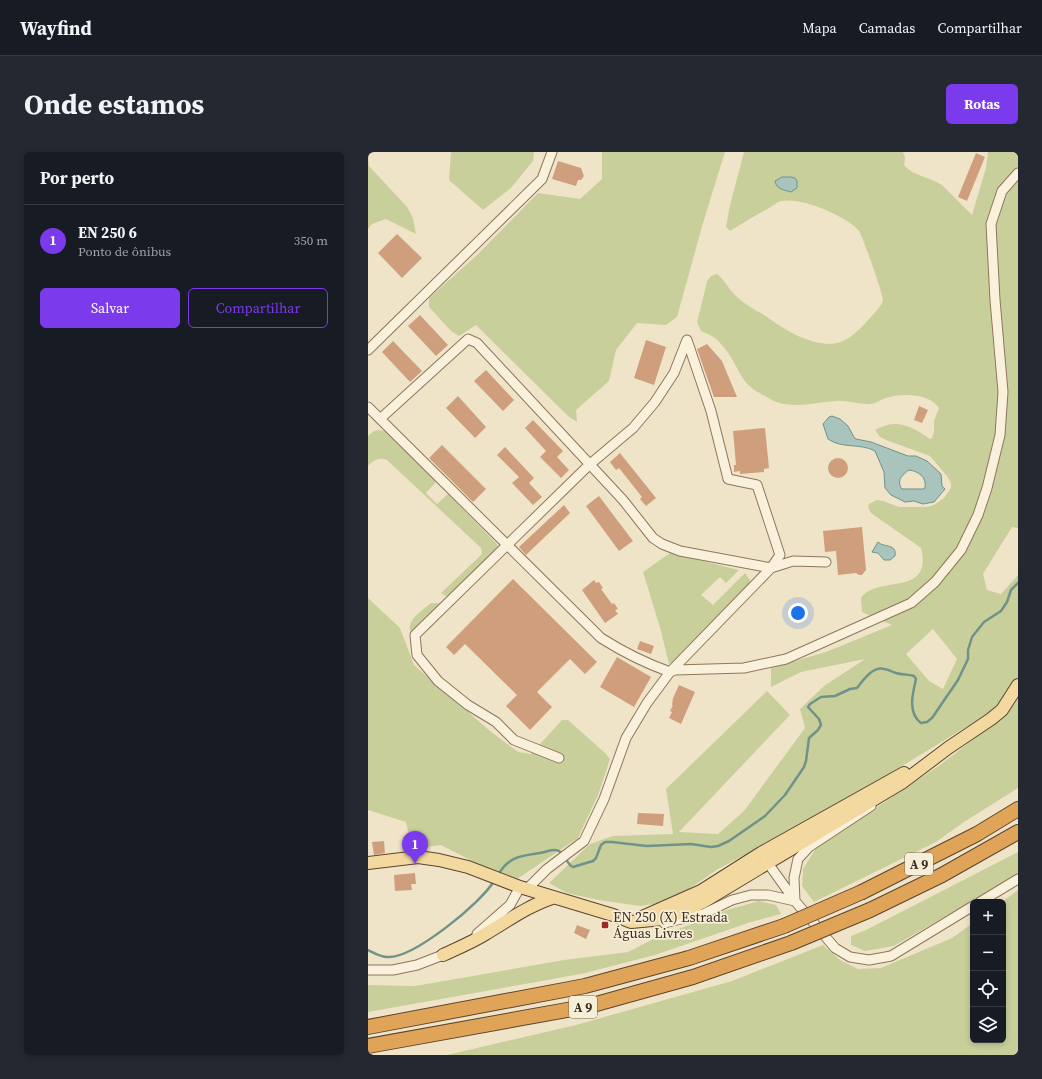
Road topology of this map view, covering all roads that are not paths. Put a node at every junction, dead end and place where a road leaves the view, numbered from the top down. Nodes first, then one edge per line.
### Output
1 (552, 152) edge
2 (1018, 173) edge
3 (368, 350) edge
4 (368, 407) edge
5 (380, 419) junction
6 (589, 465) junction
7 (507, 544) junction
8 (826, 562) dead end
9 (771, 568) junction
10 (670, 672) junction
11 (1018, 685) edge
12 (948, 748) junction
13 (558, 758) dead end
14 (903, 782) junction
15 (1018, 809) edge
16 (1016, 834) edge
17 (761, 853) junction
18 (368, 863) edge
19 (768, 864) junction
20 (1018, 879) edge
21 (526, 889) junction
22 (552, 898) junction
23 (985, 899) edge
24 (795, 901) junction
25 (970, 908) edge
26 (525, 909) junction
27 (631, 922) junction
28 (443, 955) junction
29 (368, 970) edge
30 (368, 1027) edge
31 (368, 1046) edge

1 - 3 street
2 - 10 street
4 - 5 street
5 - 6 street
5 - 7 street
6 - 7 street
6 - 9 street
6 - 9 street
7 - 10 street
7 - 13 street
8 - 9 street
9 - 10 street
10 - 21 street
11 - 12 main road
12 - 14 main road
12 - 17 main road
14 - 19 main road
14 - 24 street
15 - 30 highway, A 9, bridge
16 - 31 highway, A 9, bridge
17 - 19 street
17 - 27 main road
18 - 21 main road
19 - 24 street
19 - 27 main road
20 - 23 street
21 - 22 main road
21 - 26 main road
21 - 28 street
22 - 26 main road
22 - 27 main road
24 - 25 street
24 - 27 street
26 - 28 main road
28 - 29 street

